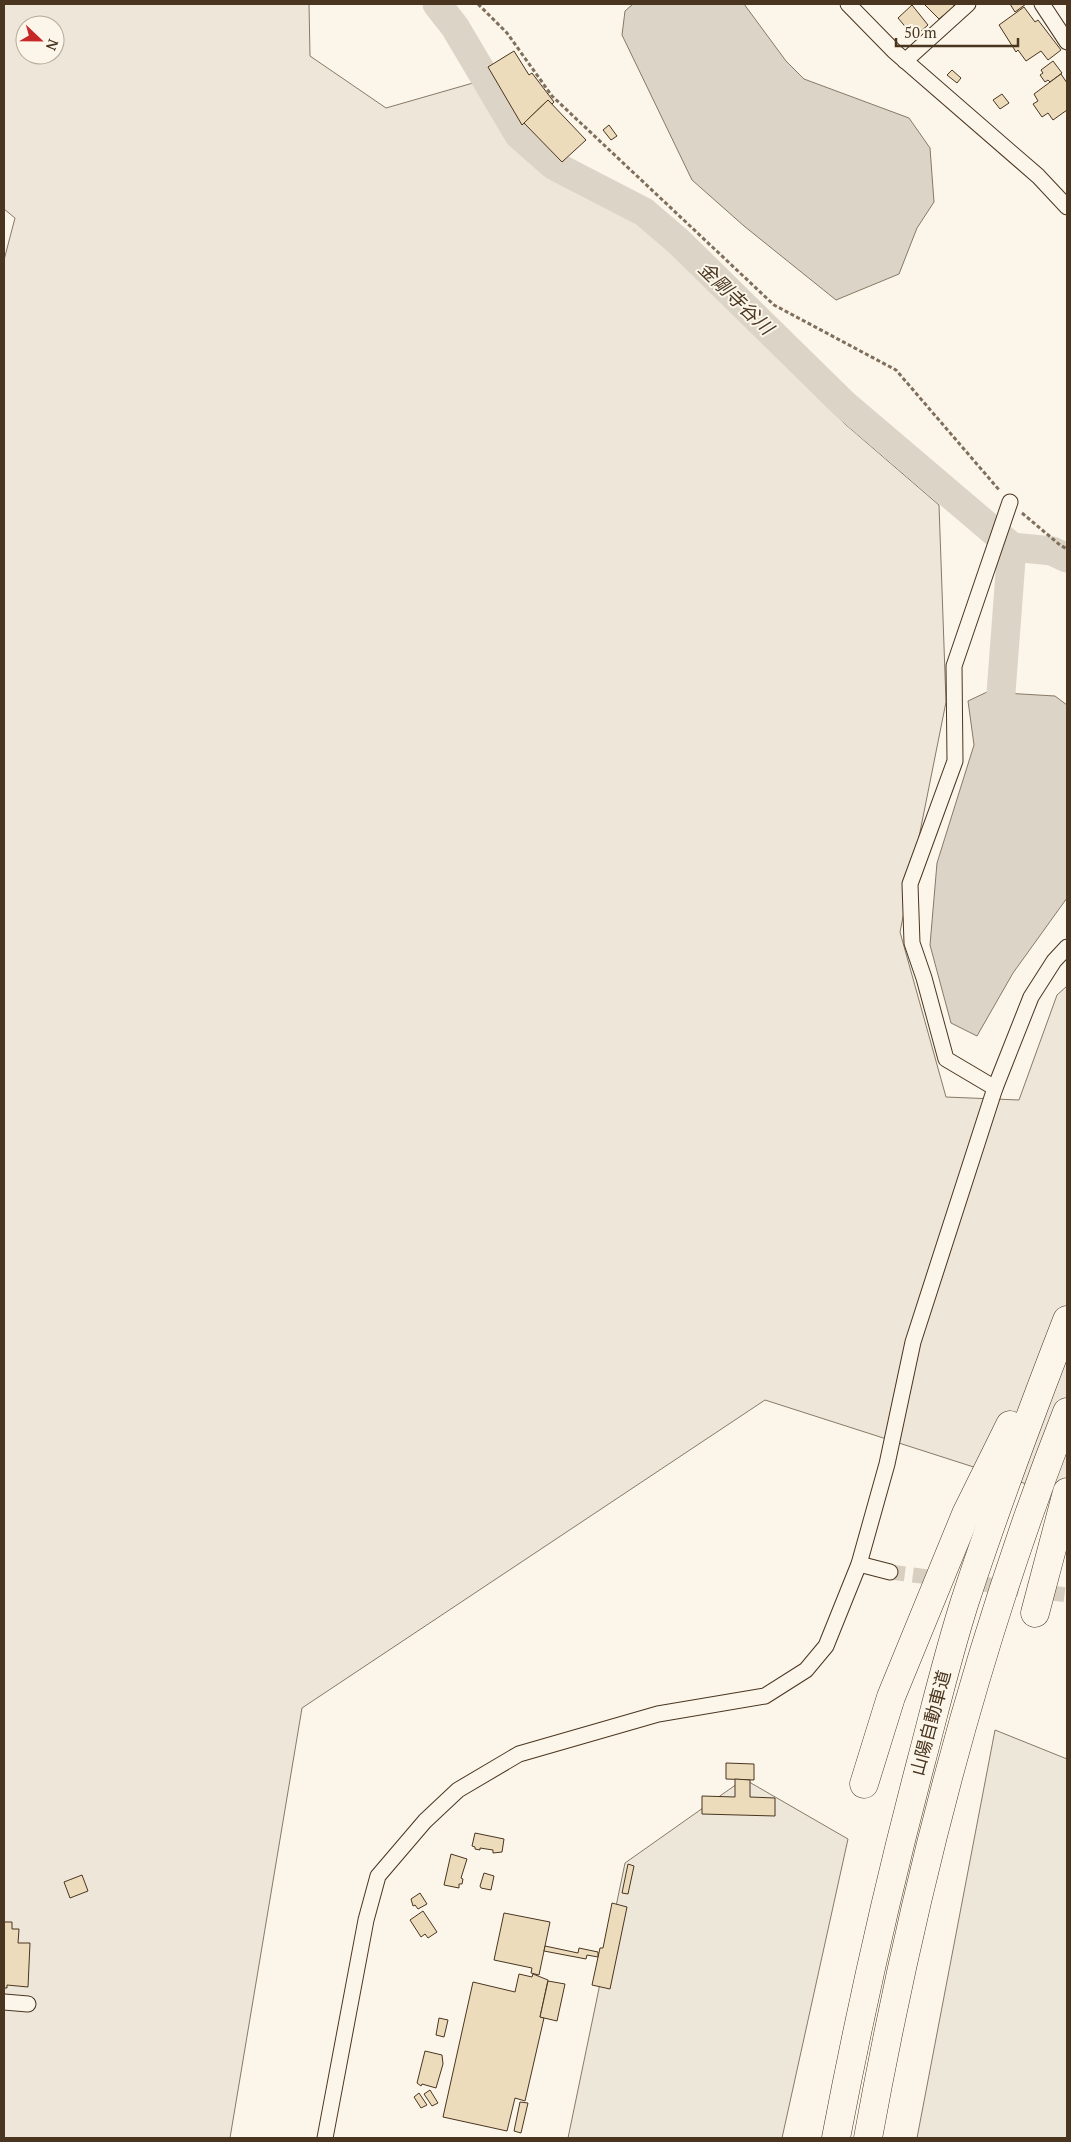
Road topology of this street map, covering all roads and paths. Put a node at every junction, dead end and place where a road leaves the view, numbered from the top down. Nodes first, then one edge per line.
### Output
1 (478, 4) edge
2 (848, 4) edge
3 (969, 4) edge
4 (1042, 4) edge
5 (1067, 42) edge
6 (905, 61) junction
7 (1067, 207) edge
8 (1010, 502) junction
9 (1067, 549) edge
10 (1067, 947) edge
11 (995, 1088) junction
12 (1067, 1308) edge
13 (1067, 1320) edge
14 (1067, 1412) edge
15 (1067, 1492) edge
16 (859, 1564) junction
17 (890, 1572) tunnel mouth
18 (1035, 1614) dead end
19 (864, 1784) dead end
20 (4, 2002) edge
21 (28, 2004) dead end
22 (325, 2138) edge
23 (836, 2138) edge
24 (868, 2138) edge

1 - 8 path
2 - 6 street
3 - 6 street
4 - 5 street
6 - 7 street
8 - 9 path
8 - 11 street
10 - 11 street
11 - 16 street
12 - 19 highway
13 - 23 highway, 山陽自動車道
14 - 24 highway, 山陽自動車道
15 - 18 highway
16 - 17 street
16 - 22 street
20 - 21 street

